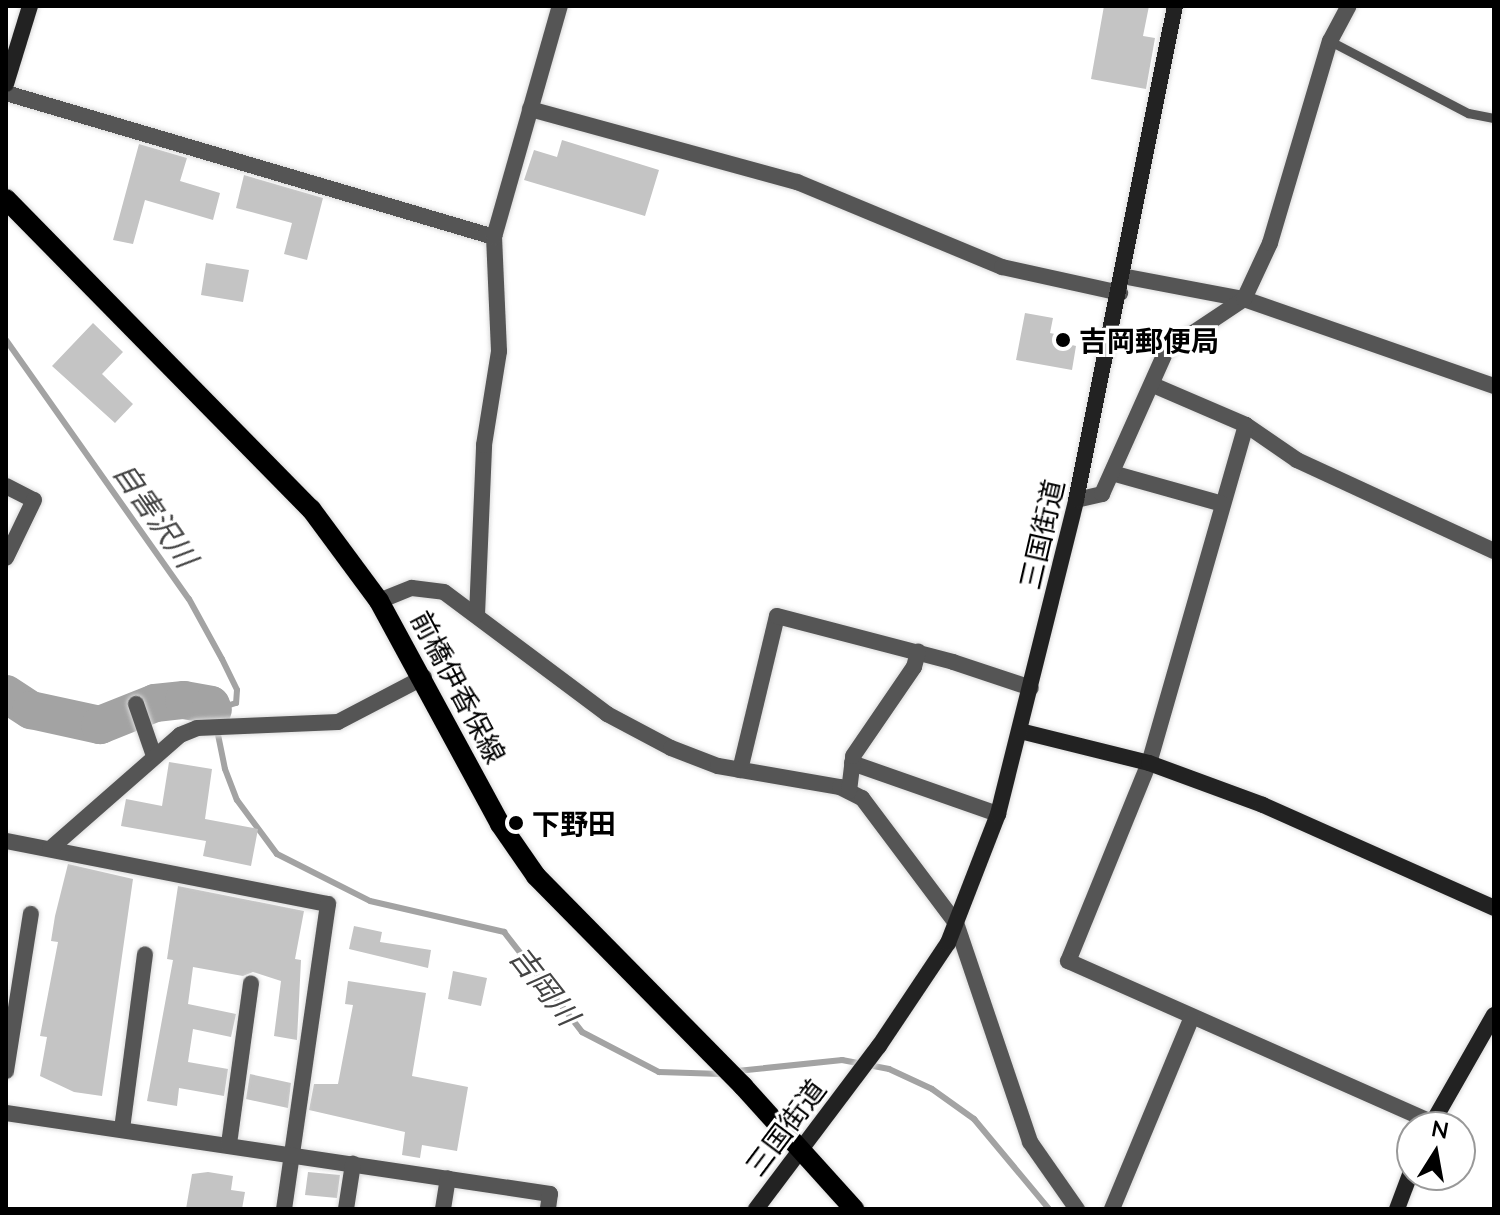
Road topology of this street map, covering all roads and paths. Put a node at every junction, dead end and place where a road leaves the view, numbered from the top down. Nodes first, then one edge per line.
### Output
1 (30, 6) edge
2 (560, 6) edge
3 (1175, 6) edge
4 (1349, 6) edge
5 (1330, 41) junction
6 (6, 84) edge
7 (6, 93) edge
8 (530, 109) junction
9 (1494, 118) edge
10 (6, 199) edge
11 (494, 237) junction
12 (1121, 285) junction
13 (1244, 299) junction
14 (1153, 385) junction
15 (1494, 386) edge
16 (1246, 425) junction
17 (1112, 473) junction
18 (6, 486) edge
19 (1076, 500) junction
20 (1223, 504) junction
21 (1494, 551) edge
22 (6, 558) edge
23 (379, 601) junction
24 (477, 615) junction
25 (918, 652) junction
26 (424, 677) junction
27 (1031, 688) junction
28 (136, 704) dead end
29 (1020, 731) junction
30 (154, 756) junction
31 (852, 763) junction
32 (1149, 763) junction
33 (740, 770) junction
34 (849, 791) junction
35 (998, 814) junction
36 (6, 841) edge
37 (50, 849) junction
38 (1494, 908) edge
39 (31, 914) dead end
40 (956, 923) junction
41 (145, 955) dead end
42 (251, 983) dead end
43 (1494, 1015) edge
44 (1192, 1017) junction
45 (6, 1071) edge
46 (1402, 1111) edge
47 (1439, 1111) edge
48 (6, 1113) edge
49 (122, 1129) junction
50 (229, 1144) junction
51 (801, 1149) junction
52 (292, 1155) junction
53 (353, 1164) junction
54 (448, 1178) junction
55 (284, 1209) edge
56 (346, 1209) edge
57 (443, 1209) edge
58 (548, 1209) edge
59 (756, 1209) edge
60 (854, 1209) edge
61 (1077, 1209) edge
62 (1112, 1209) edge

1 - 6 street
2 - 8 street
3 - 12 street, 三国街道
4 - 5 street
5 - 9 lane
5 - 13 street
7 - 11 street
8 - 11 street
8 - 12 street
10 - 23 main road, 前橋伊香保線
11 - 24 street
12 - 13 street
12 - 19 street, 三国街道
13 - 14 street
13 - 15 street
14 - 16 street
14 - 17 street
16 - 20 street
16 - 21 street
17 - 19 street
17 - 20 street
18 - 22 street
19 - 27 street, 三国街道
20 - 32 street
23 - 24 street
23 - 26 main road, 前橋伊香保線
24 - 33 street
25 - 27 street
25 - 31 street
25 - 33 street
26 - 30 street
26 - 51 main road, 前橋伊香保線
27 - 29 street, 三国街道
28 - 30 street
29 - 32 street
29 - 35 street, 三国街道
30 - 37 street
31 - 34 street
31 - 35 street
32 - 38 street
32 - 44 street
33 - 34 street
34 - 40 street
35 - 40 street, 三国街道
36 - 37 street
37 - 52 street
39 - 45 street
40 - 51 street, 三国街道
40 - 61 street
41 - 49 street
42 - 50 street
43 - 47 street
44 - 46 street
44 - 62 street
48 - 49 street
49 - 50 street
50 - 52 street
51 - 59 street, 三国街道
51 - 60 main road, 前橋伊香保線
52 - 53 street
52 - 55 street
53 - 54 street
53 - 56 street
54 - 57 street
54 - 58 street

